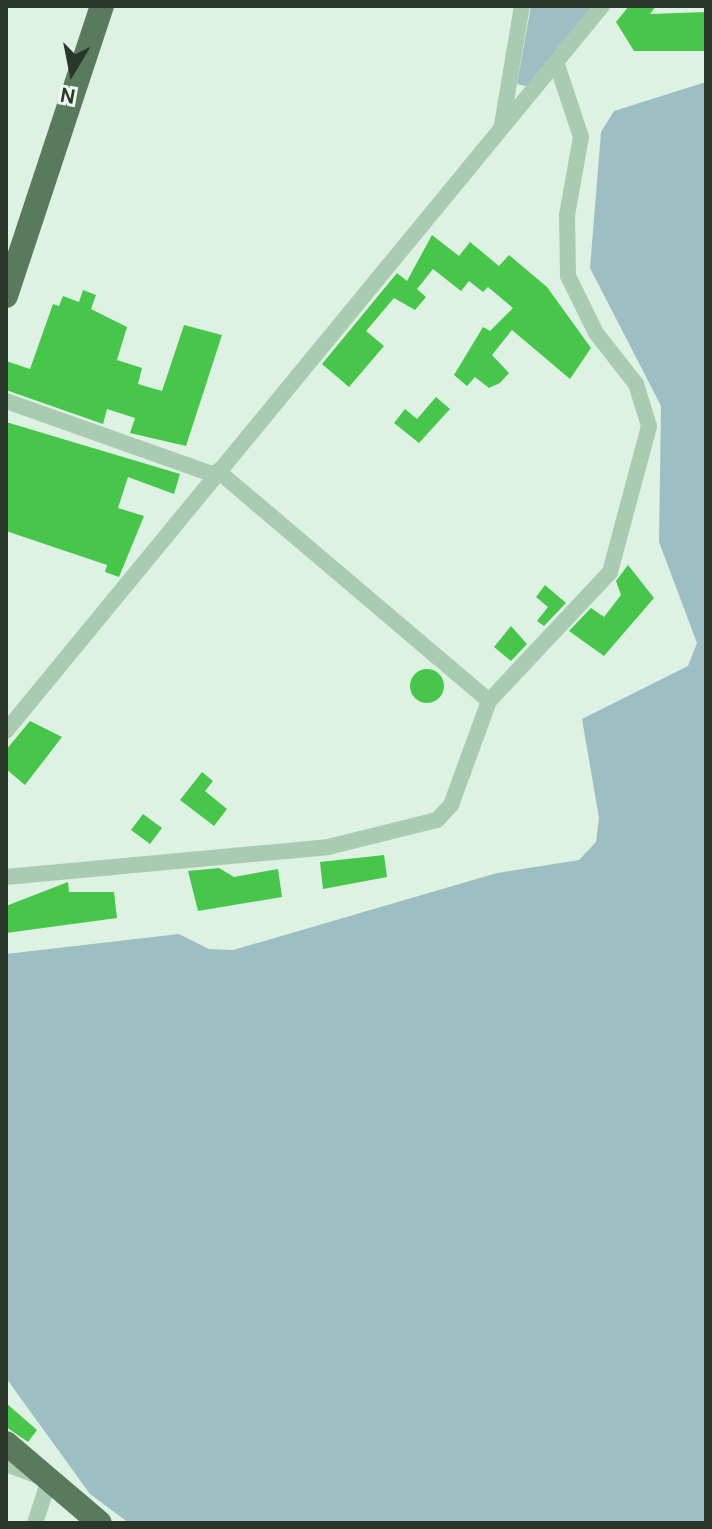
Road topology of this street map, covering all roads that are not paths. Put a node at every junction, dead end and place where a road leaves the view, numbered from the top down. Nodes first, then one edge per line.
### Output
1 (102, 6) edge
2 (522, 6) edge
3 (602, 6) edge
4 (556, 62) junction
5 (501, 127) junction
6 (6, 296) edge
7 (6, 401) edge
8 (216, 473) junction
9 (489, 701) junction
10 (6, 731) edge
11 (6, 877) edge
12 (6, 1443) edge
13 (6, 1464) edge
14 (49, 1480) junction
15 (35, 1523) edge
16 (100, 1523) edge

1 - 6 main road
2 - 5 street
3 - 4 street
4 - 5 street
4 - 9 street
5 - 8 street
7 - 8 street
8 - 9 street
8 - 10 street
9 - 11 street
12 - 14 main road
13 - 14 street
14 - 15 street
14 - 16 main road

